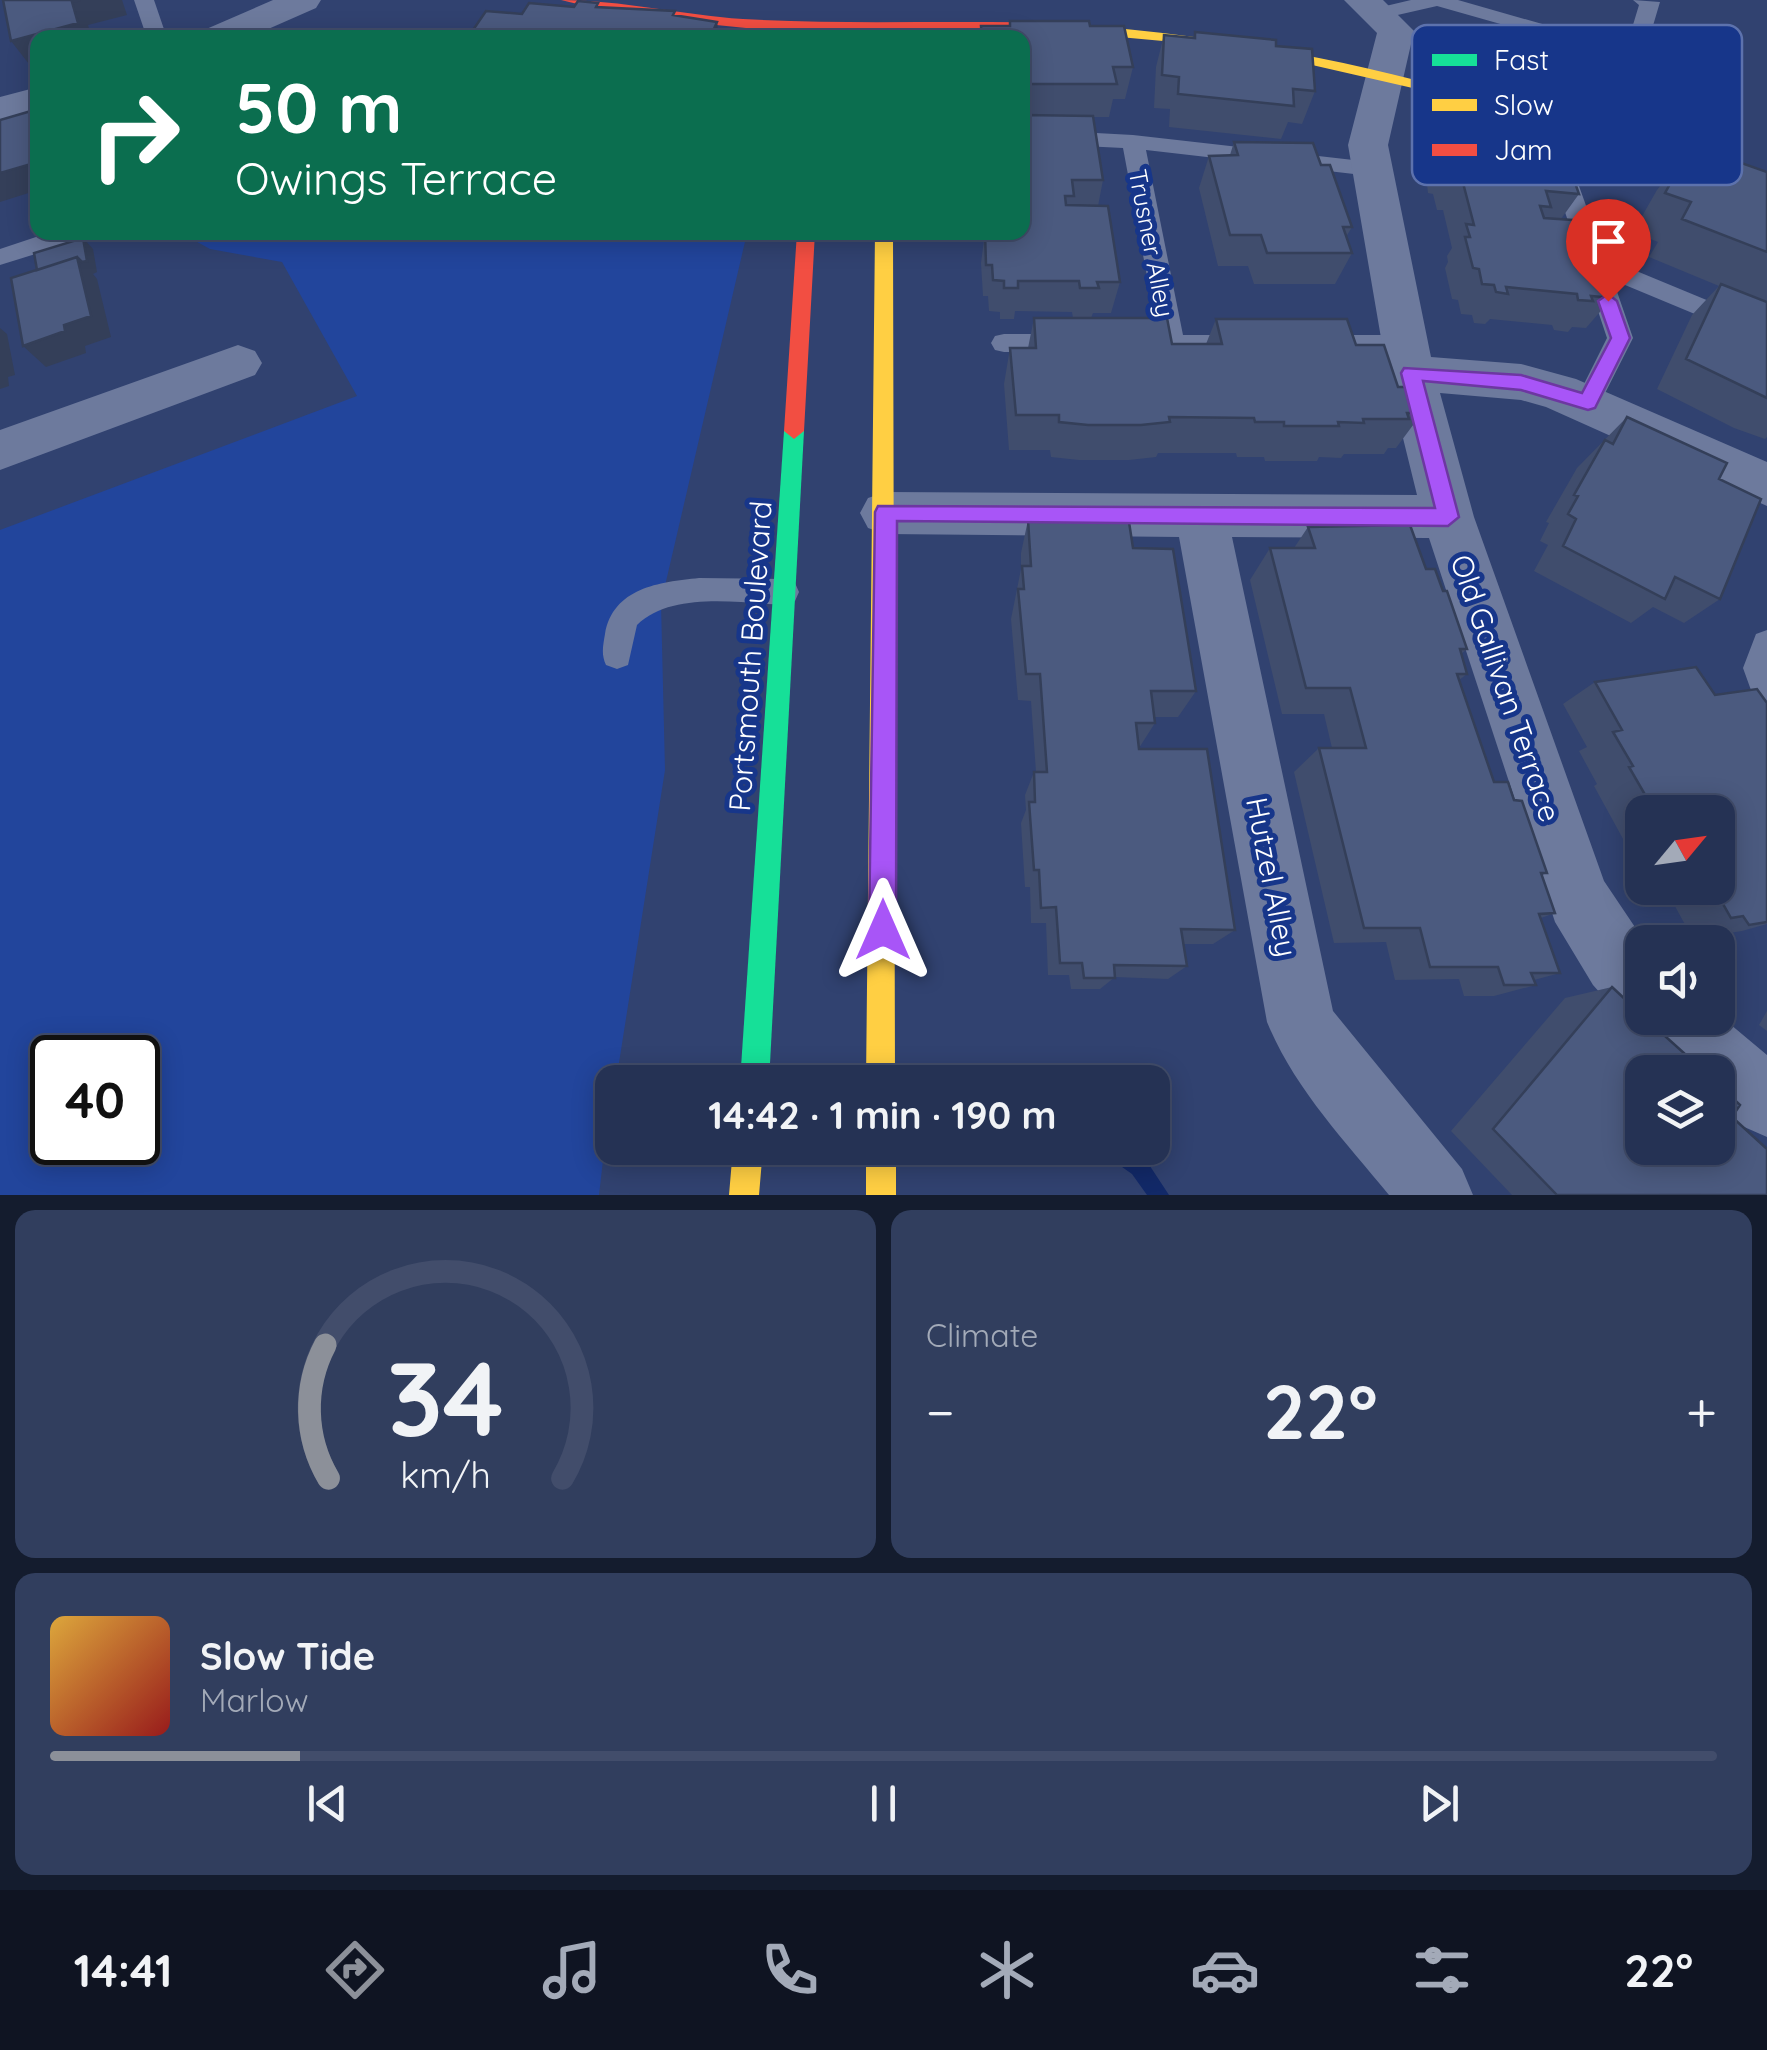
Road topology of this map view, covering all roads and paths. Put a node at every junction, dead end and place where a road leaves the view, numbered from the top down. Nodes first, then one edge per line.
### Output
1 (144, 0) edge
2 (303, 0) edge
3 (568, 0) edge
4 (883, 0) edge
5 (1644, 0) edge
6 (1371, 7) edge
7 (820, 20) edge
8 (1524, 25) edge
9 (1643, 25) edge
10 (154, 30) edge
11 (235, 30) edge
12 (876, 30) edge
13 (882, 30) edge
14 (1030, 32) edge
15 (1388, 74) junction
16 (1412, 81) edge
17 (30, 101) edge
18 (0, 110) edge
19 (1030, 136) edge
20 (1133, 142) junction
21 (1370, 169) junction
22 (1567, 185) edge
23 (1726, 185) edge
24 (1767, 200) edge
25 (55, 240) edge
26 (806, 240) edge
27 (884, 240) edge
28 (0, 258) edge
29 (1595, 263) junction
30 (1767, 335) edge
31 (1004, 343) dead end
32 (1172, 344) junction
33 (1408, 359) junction
34 (238, 364) dead end
35 (1588, 402) junction
36 (0, 450) edge
37 (1767, 485) edge
38 (886, 512) junction
39 (1201, 516) junction
40 (1448, 517) junction
41 (784, 592) junction
42 (1767, 644) edge
43 (617, 655) dead end
44 (1767, 694) edge
45 (1625, 971) edge
46 (1688, 1035) edge
47 (755, 1065) edge
48 (882, 1065) edge
49 (1767, 1101) edge
50 (747, 1165) edge
51 (881, 1165) edge
52 (744, 1195) edge
53 (880, 1195) edge
54 (1436, 1195) edge

1 - 10 lane
2 - 11 street
3 - 7 street
4 - 13 street
5 - 9 lane
6 - 8 lane
6 - 15 street, Old Gallivan Terrace
7 - 12 street
14 - 15 street
15 - 16 street
15 - 21 street, Old Gallivan Terrace
17 - 18 street
19 - 20 lane, Trusner Alley
20 - 21 lane, Trusner Alley
20 - 32 lane, Trusner Alley
21 - 33 street, Old Gallivan Terrace
22 - 29 lane
23 - 24 street
25 - 28 lane
26 - 41 street, Portsmouth Boulevard
27 - 38 street
29 - 30 lane
29 - 35 lane
31 - 32 lane, Trusner Alley
32 - 33 lane, Trusner Alley
33 - 35 street
33 - 40 street, Old Gallivan Terrace
34 - 36 street
35 - 37 street
38 - 39 street
38 - 48 street
39 - 40 street
39 - 54 street, Hutzel Alley
40 - 45 street, Old Gallivan Terrace
41 - 43 lane
41 - 47 street, Portsmouth Boulevard
42 - 44 lane
46 - 49 street
50 - 52 street
51 - 53 street

